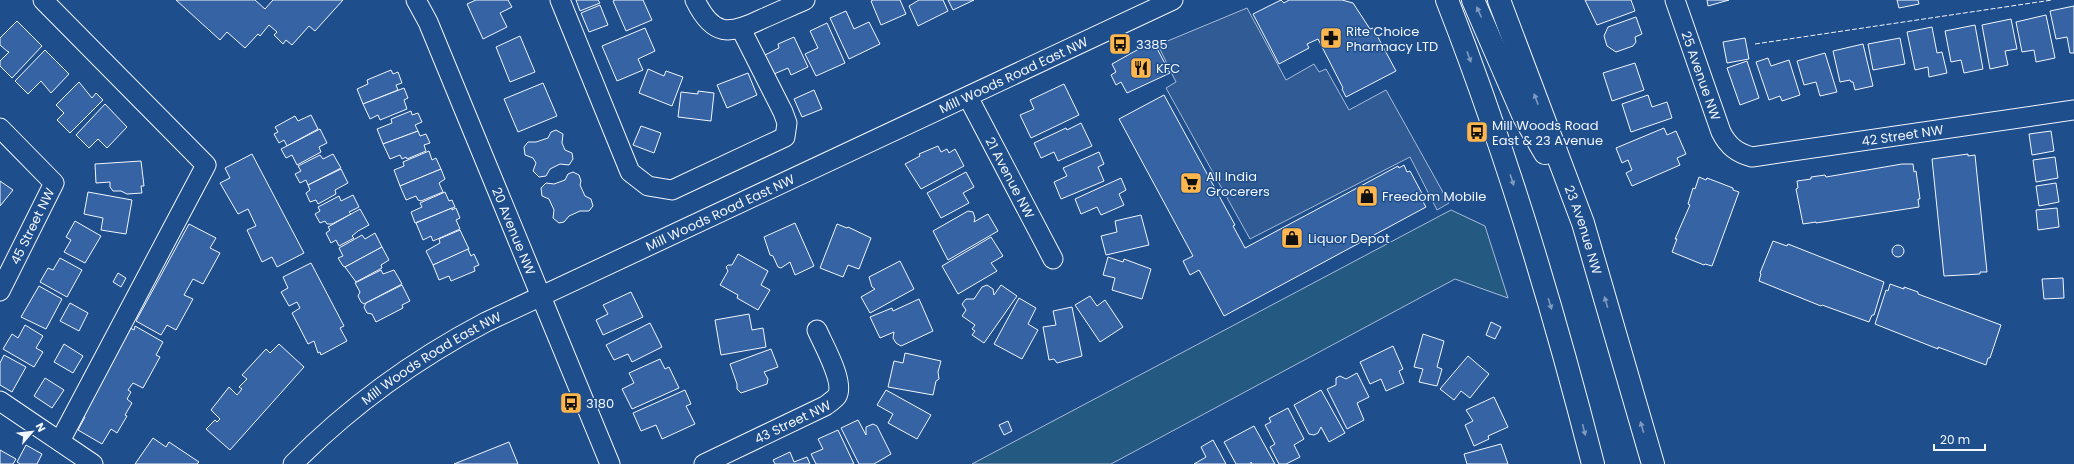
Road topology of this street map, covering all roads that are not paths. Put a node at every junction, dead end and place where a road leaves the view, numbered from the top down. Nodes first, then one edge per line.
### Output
1 (43, 0) edge
2 (416, 0) edge
3 (560, 0) edge
4 (695, 0) edge
5 (805, 0) edge
6 (1173, 0) edge
7 (1437, 0) edge
8 (1447, 0) edge
9 (1473, 0) edge
10 (1499, 0) edge
11 (1505, 0) edge
12 (1675, 0) edge
13 (1456, 21) junction
14 (1507, 23) junction
15 (741, 29) junction
16 (968, 97) junction
17 (2074, 110) edge
18 (0, 128) edge
19 (1732, 148) joint
20 (1583, 223) junction
21 (1053, 259) dead end
22 (0, 291) edge
23 (542, 295) junction
24 (817, 330) dead end
25 (0, 401) edge
26 (60, 441) junction
27 (93, 464) edge
28 (293, 464) edge
29 (610, 464) edge
30 (704, 464) edge
31 (1593, 464) edge
32 (1653, 464) edge

1 - 26 street
2 - 23 street, 20 Avenue NW
3 - 15 street
4 - 15 street
5 - 15 street
6 - 16 street, Mill Woods Road East NW
7 - 13 main road
8 - 13 main road
20 -> 9 main road
10 - 14 main road, 23 Avenue NW
11 - 14 main road
12 - 19 street, 25 Avenue NW
13 -> 31 main road
20 -> 14 main road, 23 Avenue NW
16 - 21 street, 21 Avenue NW
16 - 23 street, Mill Woods Road East NW
17 - 19 street, 42 Street NW
18 - 22 street, 45 Street NW
32 -> 20 main road, 23 Avenue NW
23 - 28 street, Mill Woods Road East NW
23 - 29 street, 20 Avenue NW
24 - 30 street, 43 Street NW
25 - 26 street
26 - 27 street

